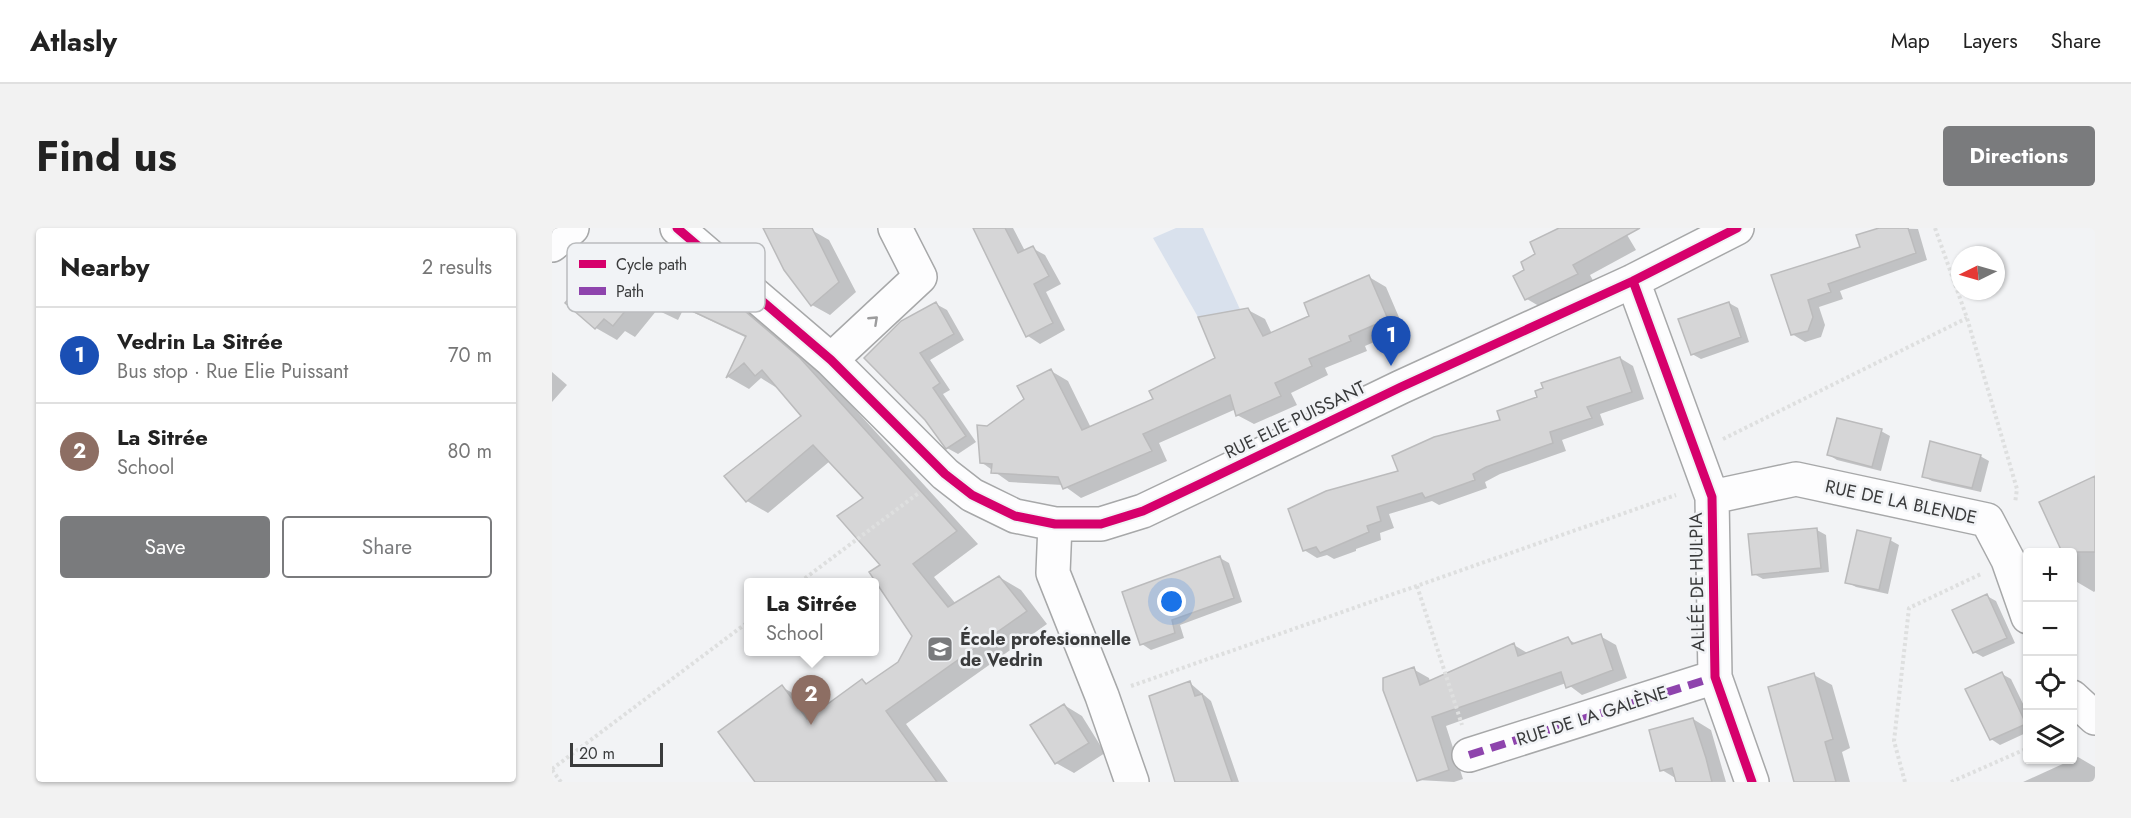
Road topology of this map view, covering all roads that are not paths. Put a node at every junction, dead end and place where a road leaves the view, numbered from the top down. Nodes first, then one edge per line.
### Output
1 (572, 228) edge
2 (677, 228) edge
3 (895, 228) edge
4 (1737, 228) edge
5 (694, 243) edge
6 (552, 245) edge
7 (1633, 281) junction
8 (765, 303) edge
9 (831, 360) junction
10 (1709, 491) junction
11 (1055, 524) junction
12 (2023, 603) edge
13 (1715, 677) junction
14 (2077, 701) edge
15 (2095, 717) edge
16 (1469, 755) road end
17 (1132, 782) edge
18 (1752, 782) edge

1 - 6 street
2 - 5 street, RUE ELIE PUISSANT
9 -> 3 street
4 - 7 street, RUE ELIE PUISSANT
7 - 10 street, ALLÉE DE HULPIA
7 - 11 street, RUE ELIE PUISSANT
8 - 9 street, RUE ELIE PUISSANT
9 - 11 street, RUE ELIE PUISSANT
10 - 12 street, RUE DE LA BLENDE
10 - 13 street, ALLÉE DE HULPIA
11 - 17 street
13 - 16 street, RUE DE LA GALÈNE
13 - 18 street, ALLÉE DE HULPIA
14 - 15 street

